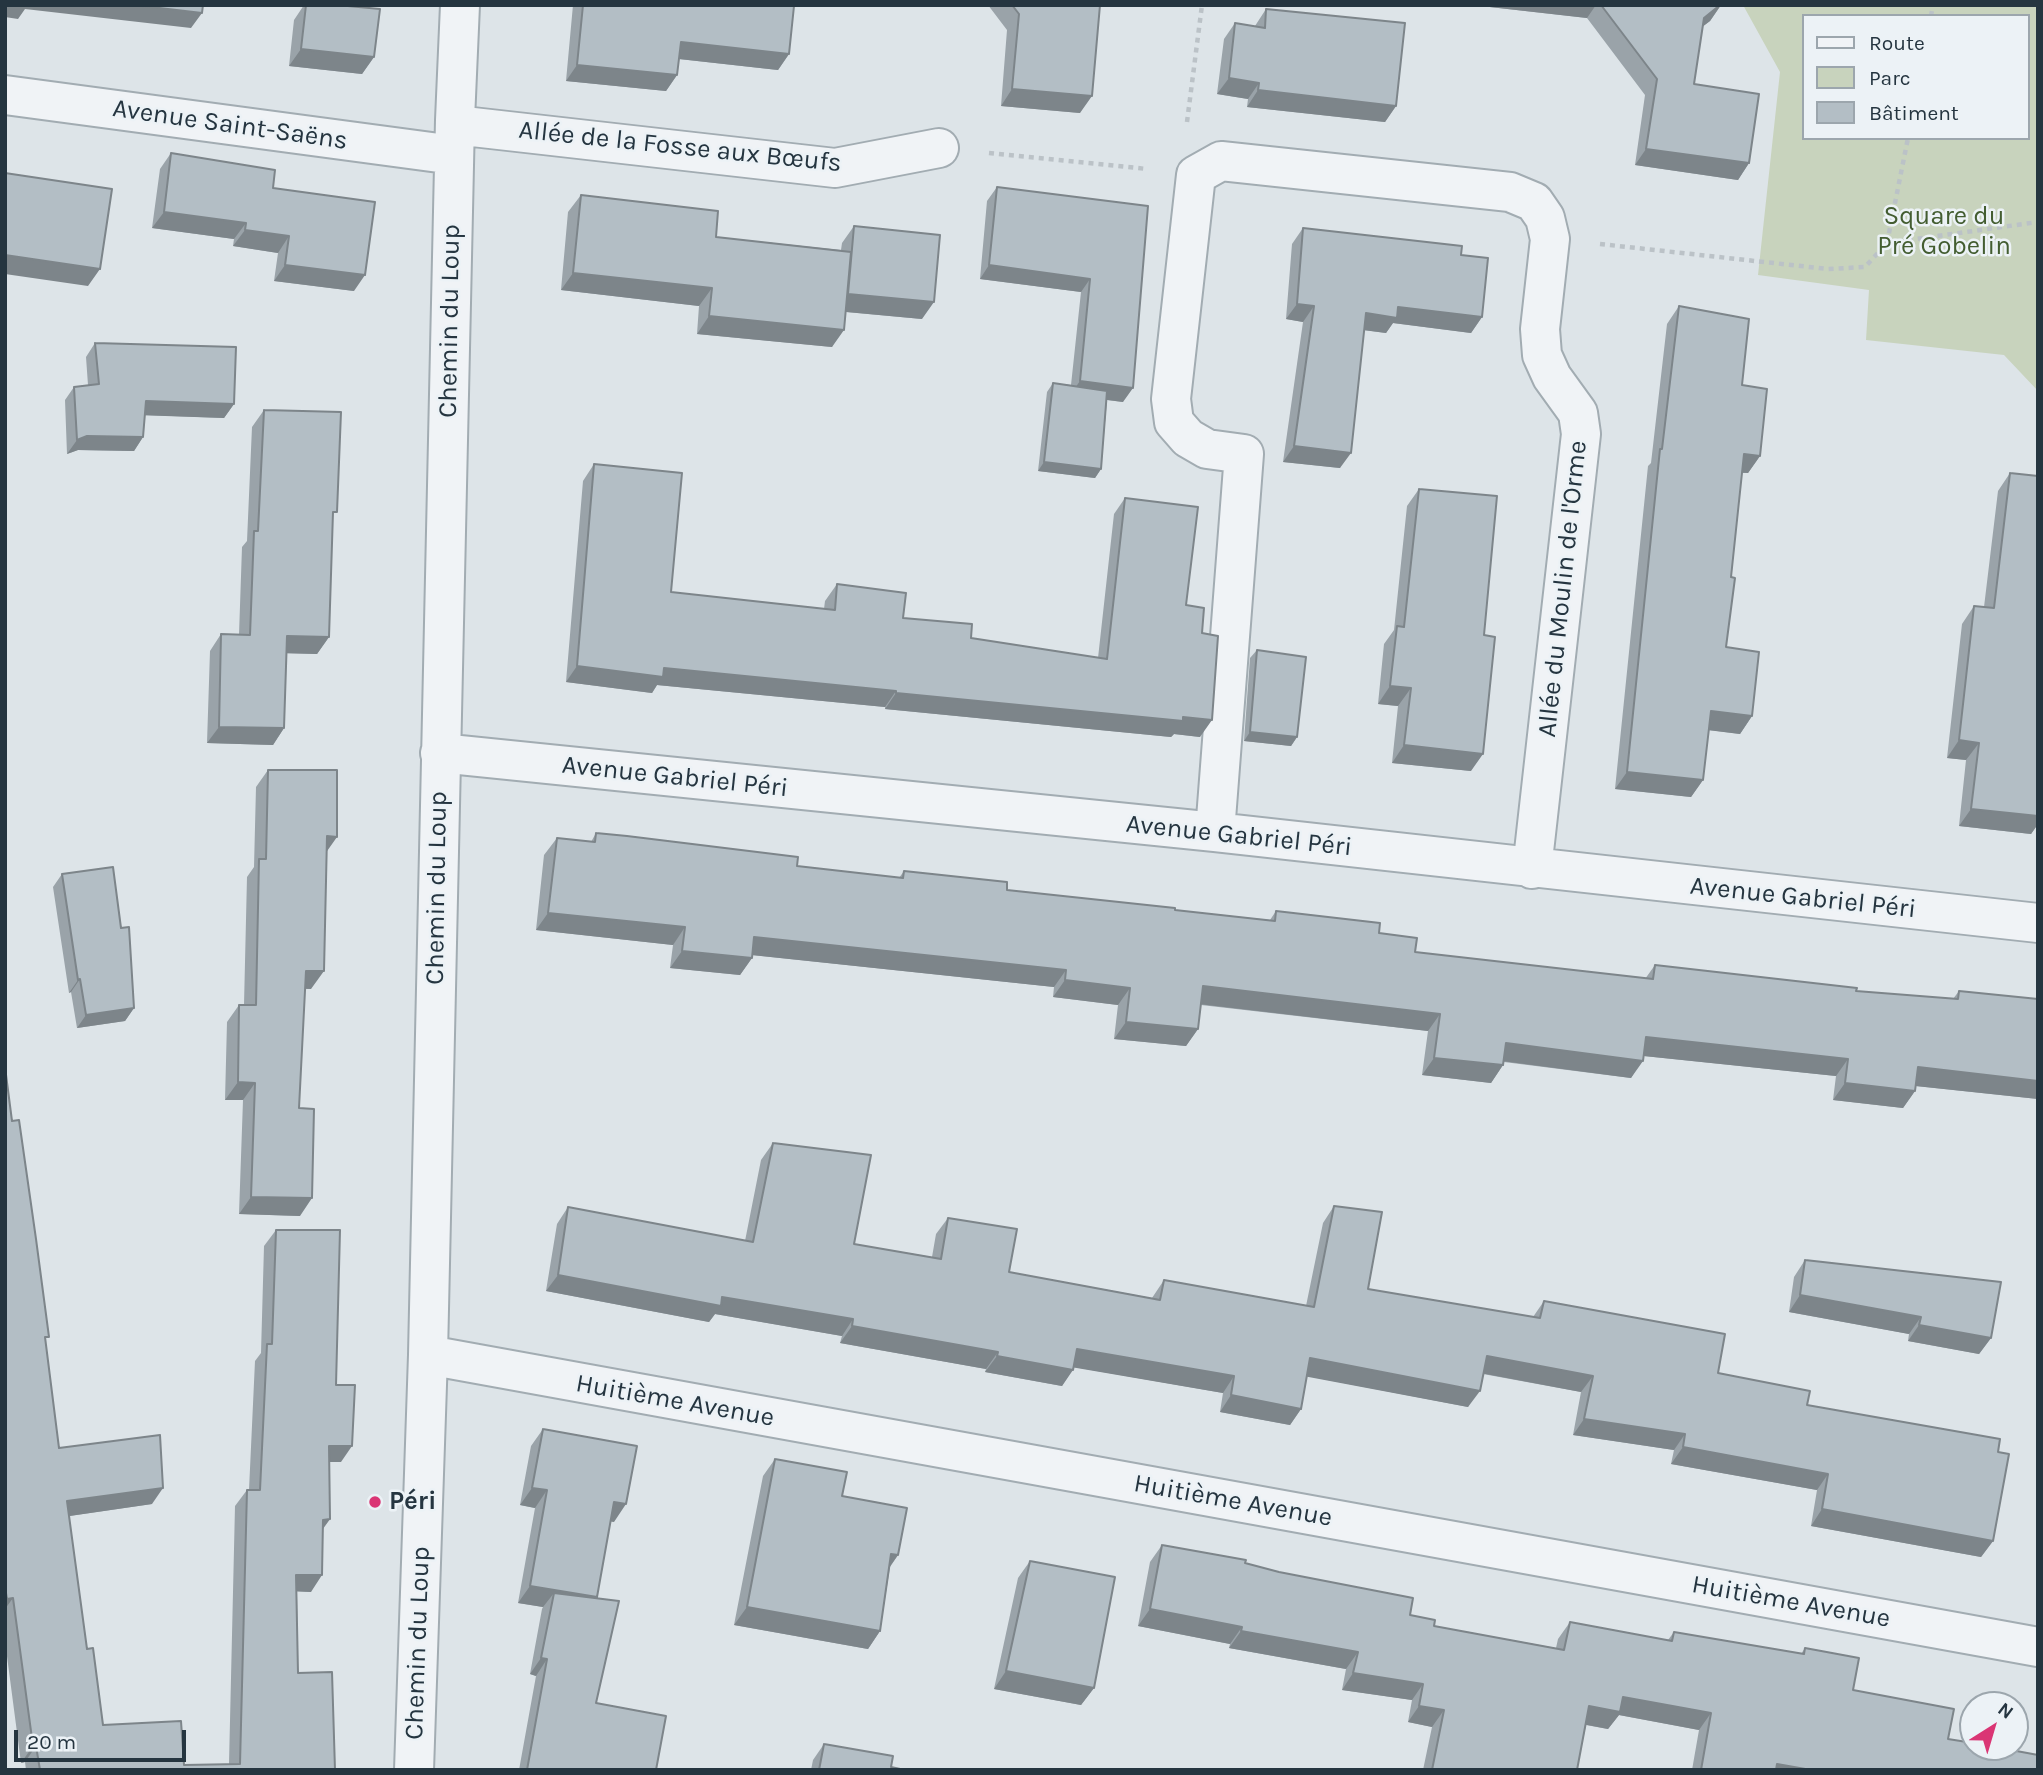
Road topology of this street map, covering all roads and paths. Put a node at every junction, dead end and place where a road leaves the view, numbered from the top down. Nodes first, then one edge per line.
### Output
1 (460, 5) edge
2 (1202, 5) edge
3 (5, 95) edge
4 (454, 140) junction
5 (1908, 140) edge
6 (939, 148) joint
7 (1196, 175) junction
8 (2038, 222) edge
9 (1550, 239) junction
10 (1887, 243) junction
11 (440, 753) junction
12 (1215, 832) junction
13 (1532, 869) junction
14 (2038, 923) edge
15 (428, 1355) junction
16 (2038, 1647) edge
17 (414, 1770) edge

1 - 4 street, Chemin du Loup
2 - 7 path
3 - 4 street, Avenue Saint-Saëns
4 - 6 street, Allée de la Fosse aux Bœufs
4 - 11 street, Chemin du Loup
5 - 10 path
6 - 7 path
7 - 9 street, Allée du Moulin de l'Orme
7 - 12 street
8 - 10 path
9 - 10 path
9 - 13 street, Allée du Moulin de l'Orme
11 - 12 street, Avenue Gabriel Péri
11 - 15 street, Chemin du Loup
12 - 13 street, Avenue Gabriel Péri
13 - 14 street, Avenue Gabriel Péri
15 - 16 street, Huitième Avenue
15 - 17 street, Chemin du Loup

